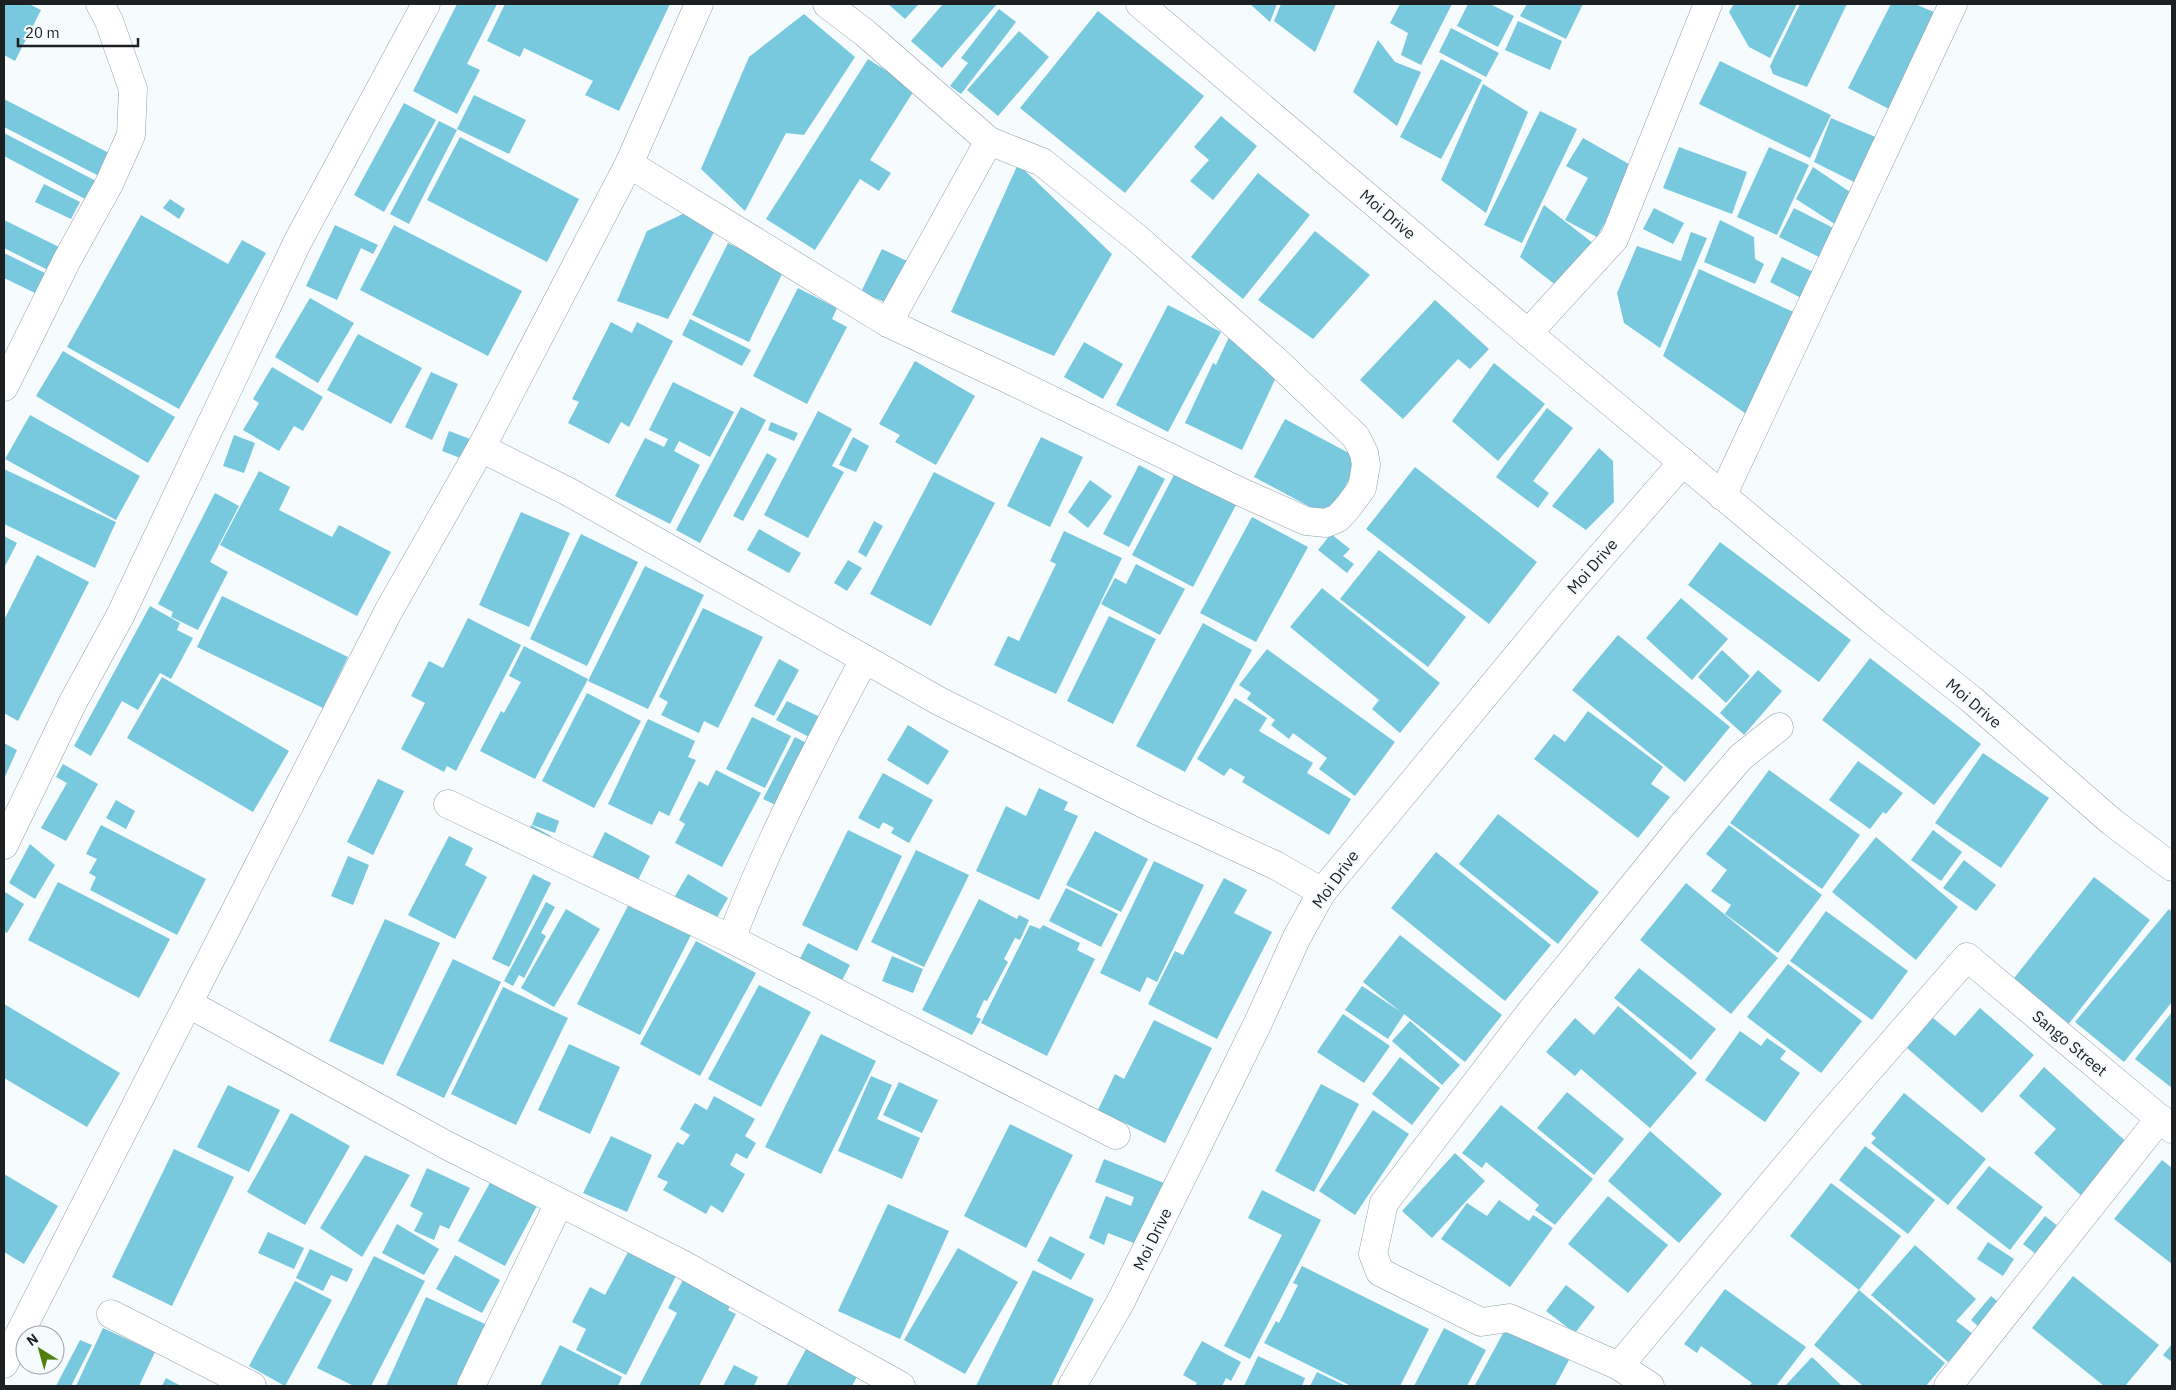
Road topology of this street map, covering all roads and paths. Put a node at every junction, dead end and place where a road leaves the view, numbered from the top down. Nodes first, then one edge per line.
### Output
1 (100, 4) edge
2 (426, 4) edge
3 (699, 4) edge
4 (827, 4) edge
5 (1140, 4) edge
6 (1708, 4) edge
7 (1953, 4) edge
8 (989, 141) junction
9 (629, 164) junction
10 (888, 324) junction
11 (1528, 333) junction
12 (4, 387) edge
13 (481, 448) junction
14 (1683, 462) junction
15 (1722, 496) junction
16 (864, 660) junction
17 (1779, 727) dead end
18 (448, 804) dead end
19 (4, 845) edge
20 (2172, 867) edge
21 (1322, 892) junction
22 (731, 939) junction
23 (189, 1004) junction
24 (2166, 1124) edge
25 (1116, 1134) dead end
26 (559, 1203) junction
27 (111, 1314) dead end
28 (4, 1364) edge
29 (1619, 1366) junction
30 (252, 1386) edge
31 (471, 1386) edge
32 (901, 1386) edge
33 (1072, 1386) edge
34 (1650, 1386) edge
35 (1948, 1386) edge

1 - 12 street
2 - 19 street
3 - 9 street
4 - 8 street
5 - 11 street, Moi Drive
6 - 11 street
7 - 15 street
8 - 10 street
8 - 10 street
9 - 10 street
9 - 13 street
11 - 14 street, Moi Drive
13 - 16 street
13 - 23 street
14 - 15 street, Moi Drive
14 - 21 street, Moi Drive
15 - 20 street, Moi Drive
16 - 21 street
16 - 22 street
17 - 29 street
18 - 22 street
21 - 33 street, Moi Drive
22 - 25 street
23 - 26 street
23 - 28 street
24 - 29 street, Sango Street
24 - 35 street
26 - 31 street
26 - 32 street
27 - 30 street
29 - 34 street

